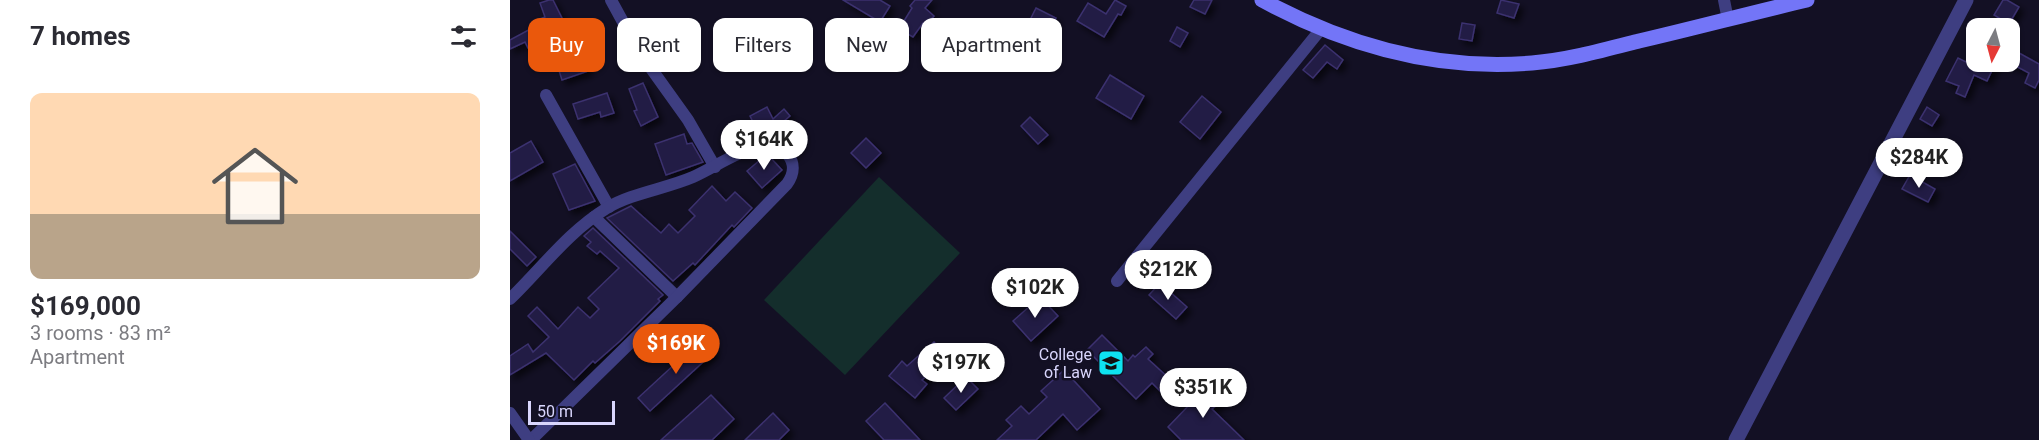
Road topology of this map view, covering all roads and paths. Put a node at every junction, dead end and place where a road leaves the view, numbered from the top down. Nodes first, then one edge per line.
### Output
1 (610, 0) edge
2 (1262, 0) edge
3 (1724, 0) edge
4 (1966, 0) edge
5 (1798, 1) edge
6 (1728, 20) junction
7 (1321, 28) junction
8 (546, 94) dead end
9 (715, 167) junction
10 (609, 207) junction
11 (594, 217) junction
12 (1116, 281) dead end
13 (677, 297) junction
14 (510, 299) edge
15 (510, 413) edge
16 (530, 440) edge
17 (1736, 440) edge

1 - 9 street
2 - 7 main road
3 - 6 street
4 - 17 street
5 - 6 main road
6 - 7 main road
7 - 12 street
8 - 10 street
9 - 10 street
9 - 13 street
10 - 11 street
11 - 13 street
11 - 14 street
13 - 16 street
15 - 16 street

